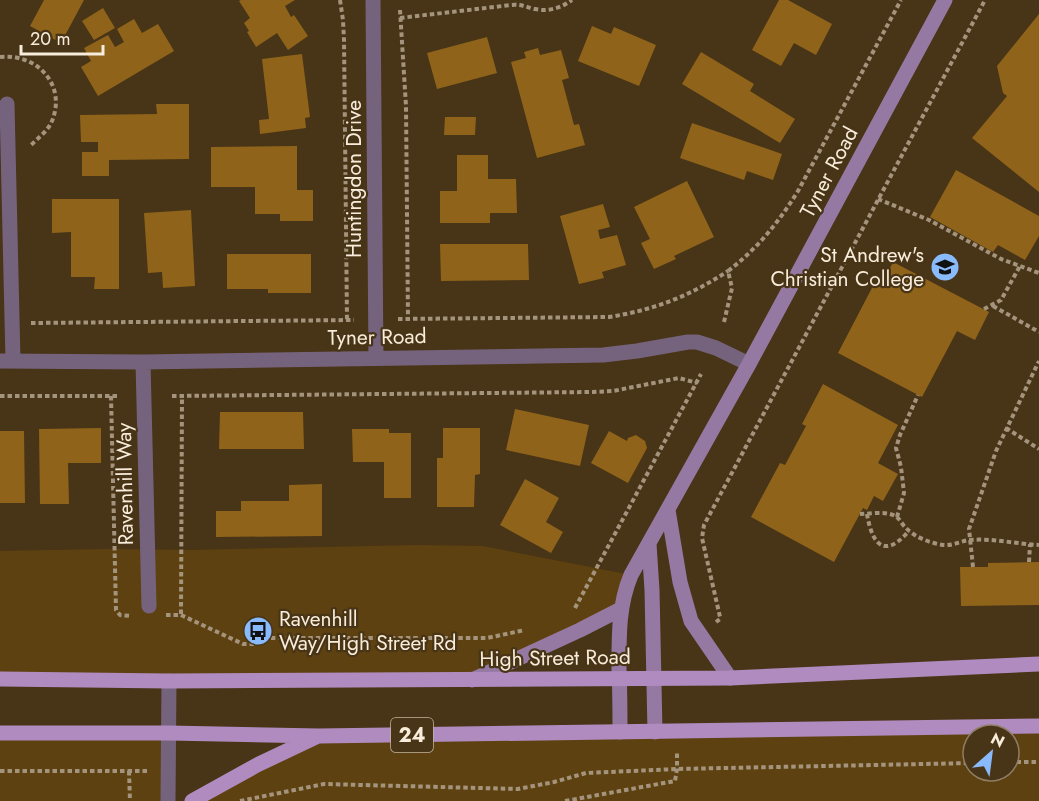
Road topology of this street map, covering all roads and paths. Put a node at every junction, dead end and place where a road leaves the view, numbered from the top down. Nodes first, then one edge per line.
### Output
1 (340, 0) edge
2 (373, 0) edge
3 (572, 0) edge
4 (901, 0) edge
5 (945, 0) edge
6 (985, 0) edge
7 (400, 10) dead end
8 (400, 18) junction
9 (0, 57) edge
10 (8, 104) dead end
11 (26, 153) dead end
12 (878, 200) junction
13 (1020, 266) junction
14 (728, 271) junction
15 (1039, 273) edge
16 (992, 306) junction
17 (984, 309) dead end
18 (398, 319) dead end
19 (408, 319) junction
20 (347, 320) junction
21 (354, 320) dead end
22 (724, 322) dead end
23 (27, 323) dead end
24 (1039, 332) edge
25 (376, 358) junction
26 (6, 361) edge
27 (143, 362) junction
28 (1039, 362) edge
29 (749, 364) junction
30 (701, 374) dead end
31 (697, 383) junction
32 (918, 395) dead end
33 (0, 396) edge
34 (111, 396) junction
35 (119, 396) dead end
36 (172, 396) dead end
37 (182, 396) junction
38 (1006, 428) junction
39 (1039, 449) edge
40 (668, 510) junction
41 (860, 514) dead end
42 (867, 514) junction
43 (897, 517) junction
44 (909, 531) junction
45 (969, 540) junction
46 (649, 544) junction
47 (1030, 544) junction
48 (1039, 545) edge
49 (1029, 562) dead end
50 (973, 567) dead end
51 (621, 609) junction
52 (153, 610) joint
53 (573, 611) dead end
54 (181, 615) junction
55 (134, 616) dead end
56 (713, 623) dead end
57 (531, 628) dead end
58 (1039, 664) edge
59 (653, 677) junction
60 (620, 678) junction
61 (730, 678) junction
62 (0, 679) edge
63 (472, 680) junction
64 (170, 681) junction
65 (1039, 726) edge
66 (620, 732) junction
67 (655, 732) junction
68 (0, 733) edge
69 (169, 733) junction
70 (319, 736) junction
71 (677, 750) dead end
72 (1021, 762) edge
73 (1039, 762) edge
74 (961, 763) edge
75 (678, 769) junction
76 (0, 771) edge
77 (129, 771) junction
78 (136, 771) dead end
79 (130, 801) edge
80 (168, 801) edge
81 (192, 801) edge
82 (240, 801) edge
83 (565, 801) edge

1 - 20 path
2 - 25 street, Huntingdon Drive
3 - 8 path
4 - 14 path
5 - 29 main road, Tyner Road
6 - 12 path
7 - 8 path
8 - 19 path
9 - 11 path
10 - 26 street
12 - 13 path
12 - 56 path
13 - 15 path
13 - 16 path
14 - 19 path
14 - 22 path
16 - 17 path
16 - 24 path
18 - 19 path
20 - 21 path
20 - 23 path
25 - 27 street, Tyner Road
25 - 29 street, Tyner Road
26 - 27 street, Tyner Road
27 - 52 street, Ravenhill Way
28 - 38 path
29 - 40 main road, Tyner Road
30 - 31 path
31 - 37 path
31 - 53 path
32 - 43 path
33 - 34 path
34 - 35 path
34 - 55 path
36 - 37 path
37 - 54 path
38 - 39 path
38 - 45 path
40 - 46 main road, Tyner Road
40 - 61 main road
41 - 42 path
42 - 43 path
42 - 44 path
43 - 44 path
44 - 45 path
45 - 47 path
45 - 50 path
46 - 51 main road, Tyner Road
46 - 59 main road
47 - 48 path
47 - 49 path
51 - 60 main road, Tyner Road
51 - 63 main road
52 - 54 path
54 - 57 path
58 - 61 main road, High Street Road
59 - 60 main road, High Street Road
59 - 61 main road, High Street Road
59 - 67 main road
60 - 63 main road, High Street Road
60 - 66 main road, Tyner Road
62 - 64 main road, High Street Road
63 - 64 main road, High Street Road
64 - 69 street
65 - 67 main road, 24
66 - 67 main road, 24
66 - 70 main road, 24
68 - 69 main road, 24
69 - 70 main road, 24
69 - 80 street
70 - 81 main road
71 - 75 path
72 - 73 path
74 - 75 path
75 - 82 path
75 - 83 path
76 - 77 path
77 - 78 path
77 - 79 path

